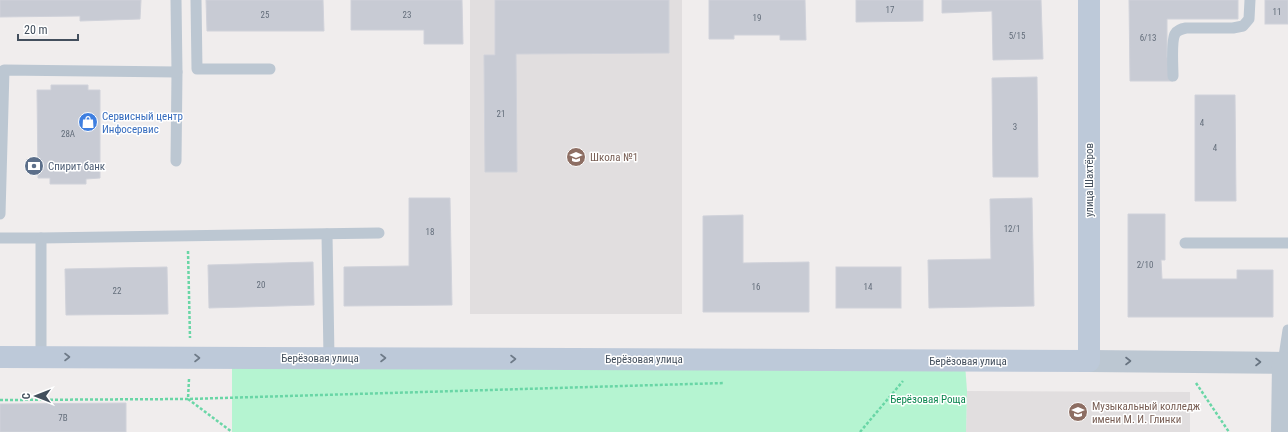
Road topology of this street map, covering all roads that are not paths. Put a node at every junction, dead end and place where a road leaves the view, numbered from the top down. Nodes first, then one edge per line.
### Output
1 (176, 0) edge
2 (196, 0) edge
3 (1089, 0) edge
4 (1250, 0) edge
5 (270, 69) dead end
6 (177, 72) junction
7 (1173, 76) dead end
8 (176, 161) dead end
9 (0, 214) edge
10 (327, 234) junction
11 (379, 234) dead end
12 (0, 238) edge
13 (40, 238) junction
14 (1185, 243) dead end
15 (1288, 243) edge
16 (1288, 330) edge
17 (0, 357) edge
18 (41, 357) junction
19 (329, 358) junction
20 (1089, 361) junction
21 (1285, 363) edge
22 (1282, 432) edge

1 - 6 lane
2 - 5 lane
3 - 20 street, улица Шахтёров
4 - 7 lane
6 - 8 lane
6 - 9 lane
10 - 11 lane
10 - 13 lane
10 - 19 lane
12 - 13 lane
13 - 18 lane
14 - 15 lane
16 - 21 lane
17 - 18 street, Берёзовая улица
18 -> 19 street, Берёзовая улица
19 -> 20 street, Берёзовая улица
20 -> 21 street, Берёзовая улица
21 - 22 street

